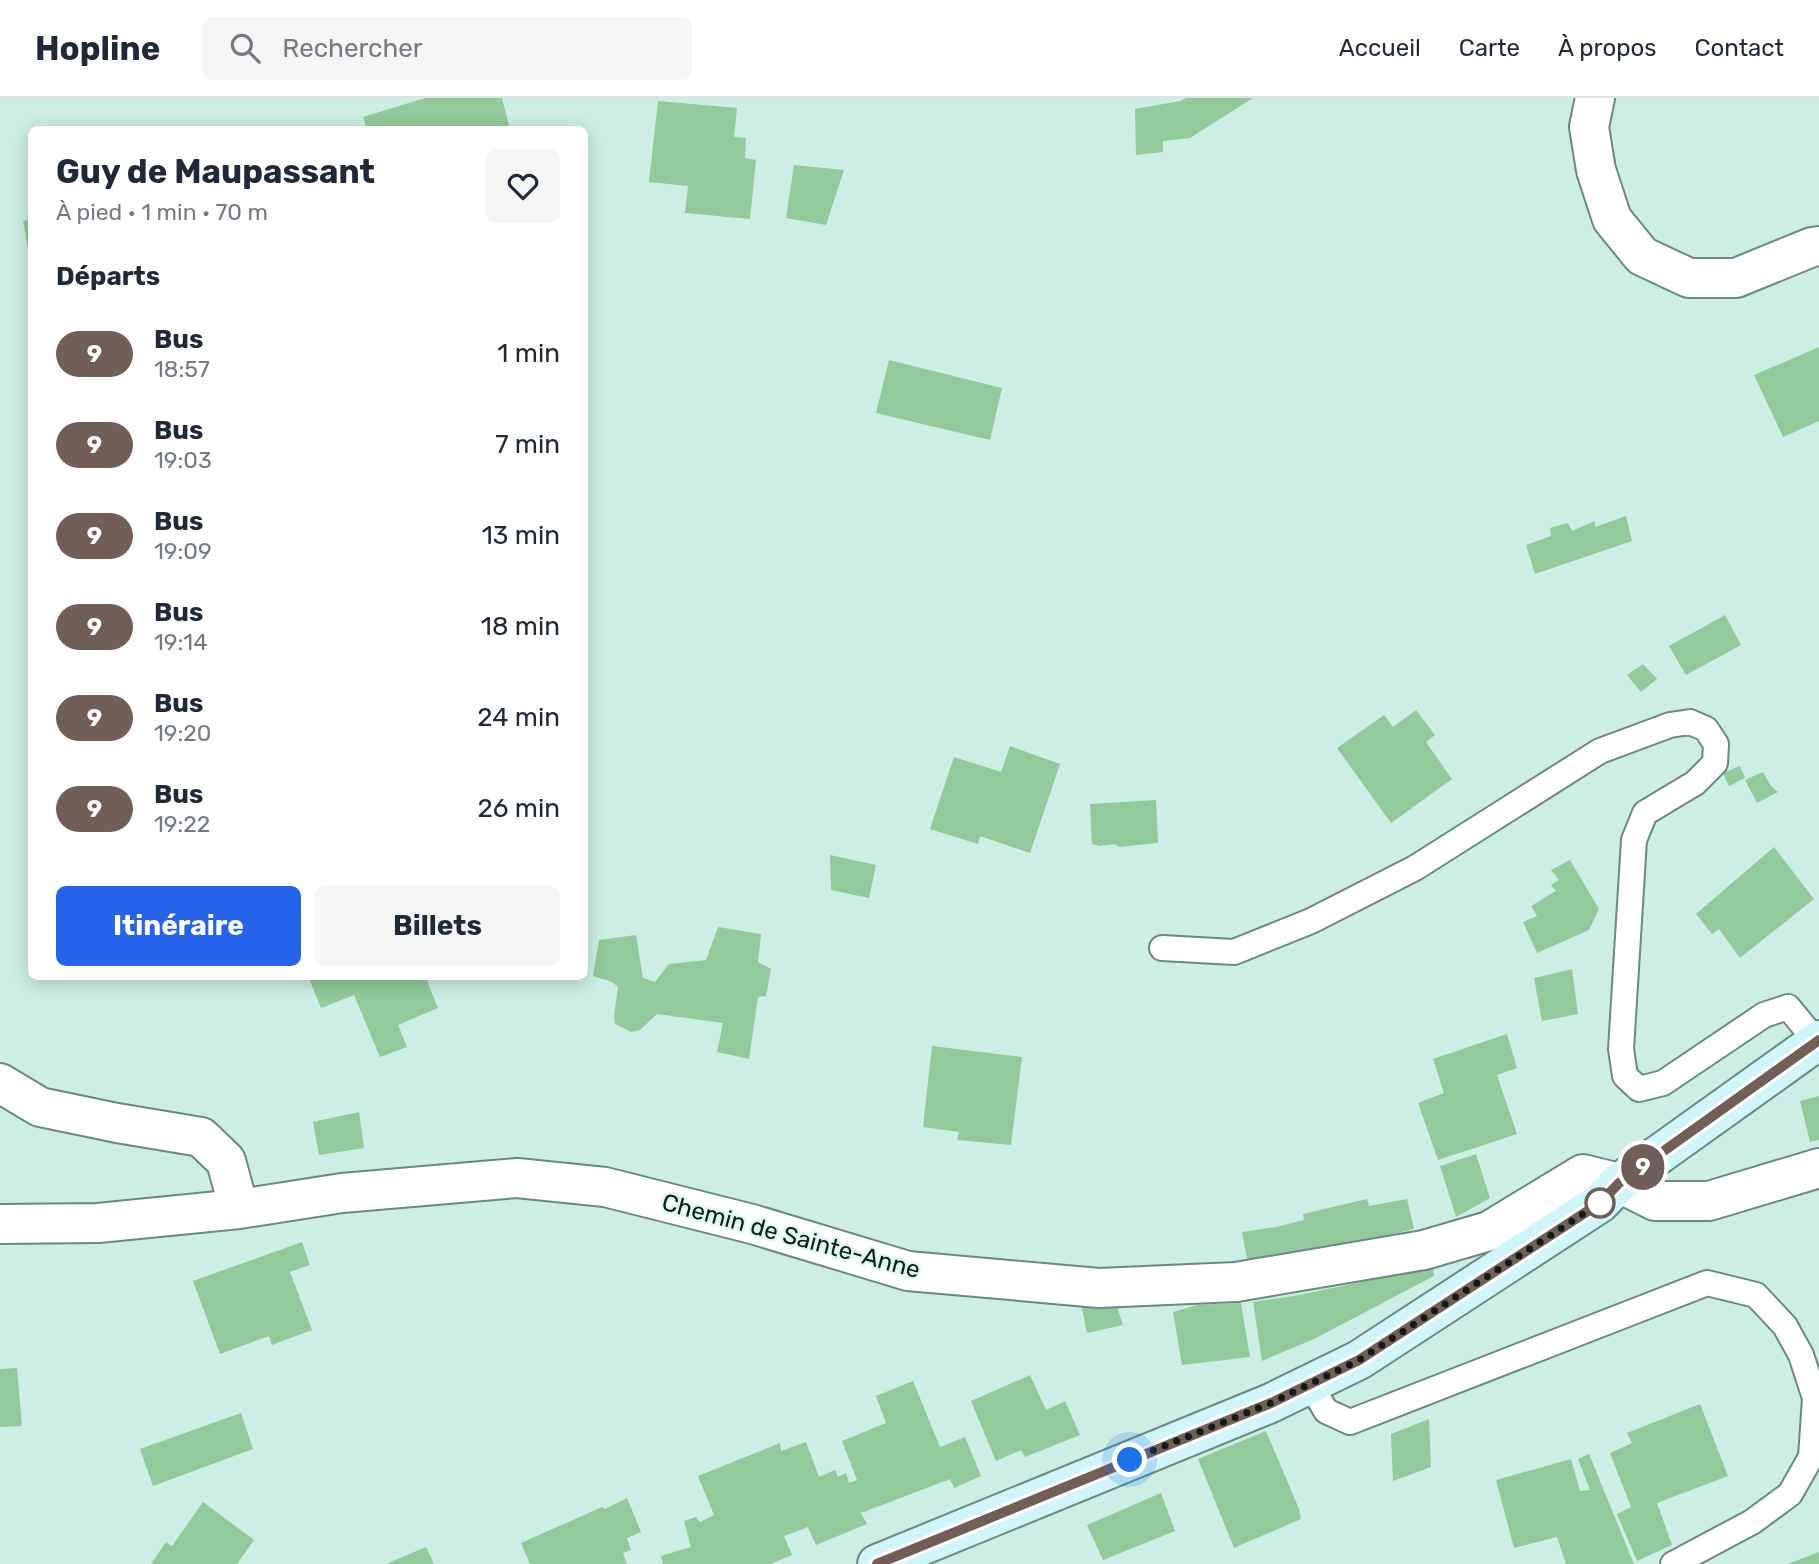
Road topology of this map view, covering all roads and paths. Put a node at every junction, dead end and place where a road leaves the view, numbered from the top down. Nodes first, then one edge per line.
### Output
1 (1595, 98) edge
2 (1819, 246) edge
3 (1162, 948) dead end
4 (1818, 1041) edge
5 (0, 1083) edge
6 (1819, 1168) edge
7 (1619, 1183) junction
8 (239, 1209) junction
9 (0, 1224) edge
10 (1310, 1384) junction
11 (877, 1564) edge
12 (1673, 1564) edge

1 - 2 street
3 - 4 lane
4 - 7 main road
5 - 8 street
6 - 7 street, Chemin de Sainte-Anne
7 - 8 street, Chemin de Sainte-Anne
7 - 10 main road
8 - 9 street, Chemin de Sainte-Anne
10 - 11 main road
10 - 12 lane

